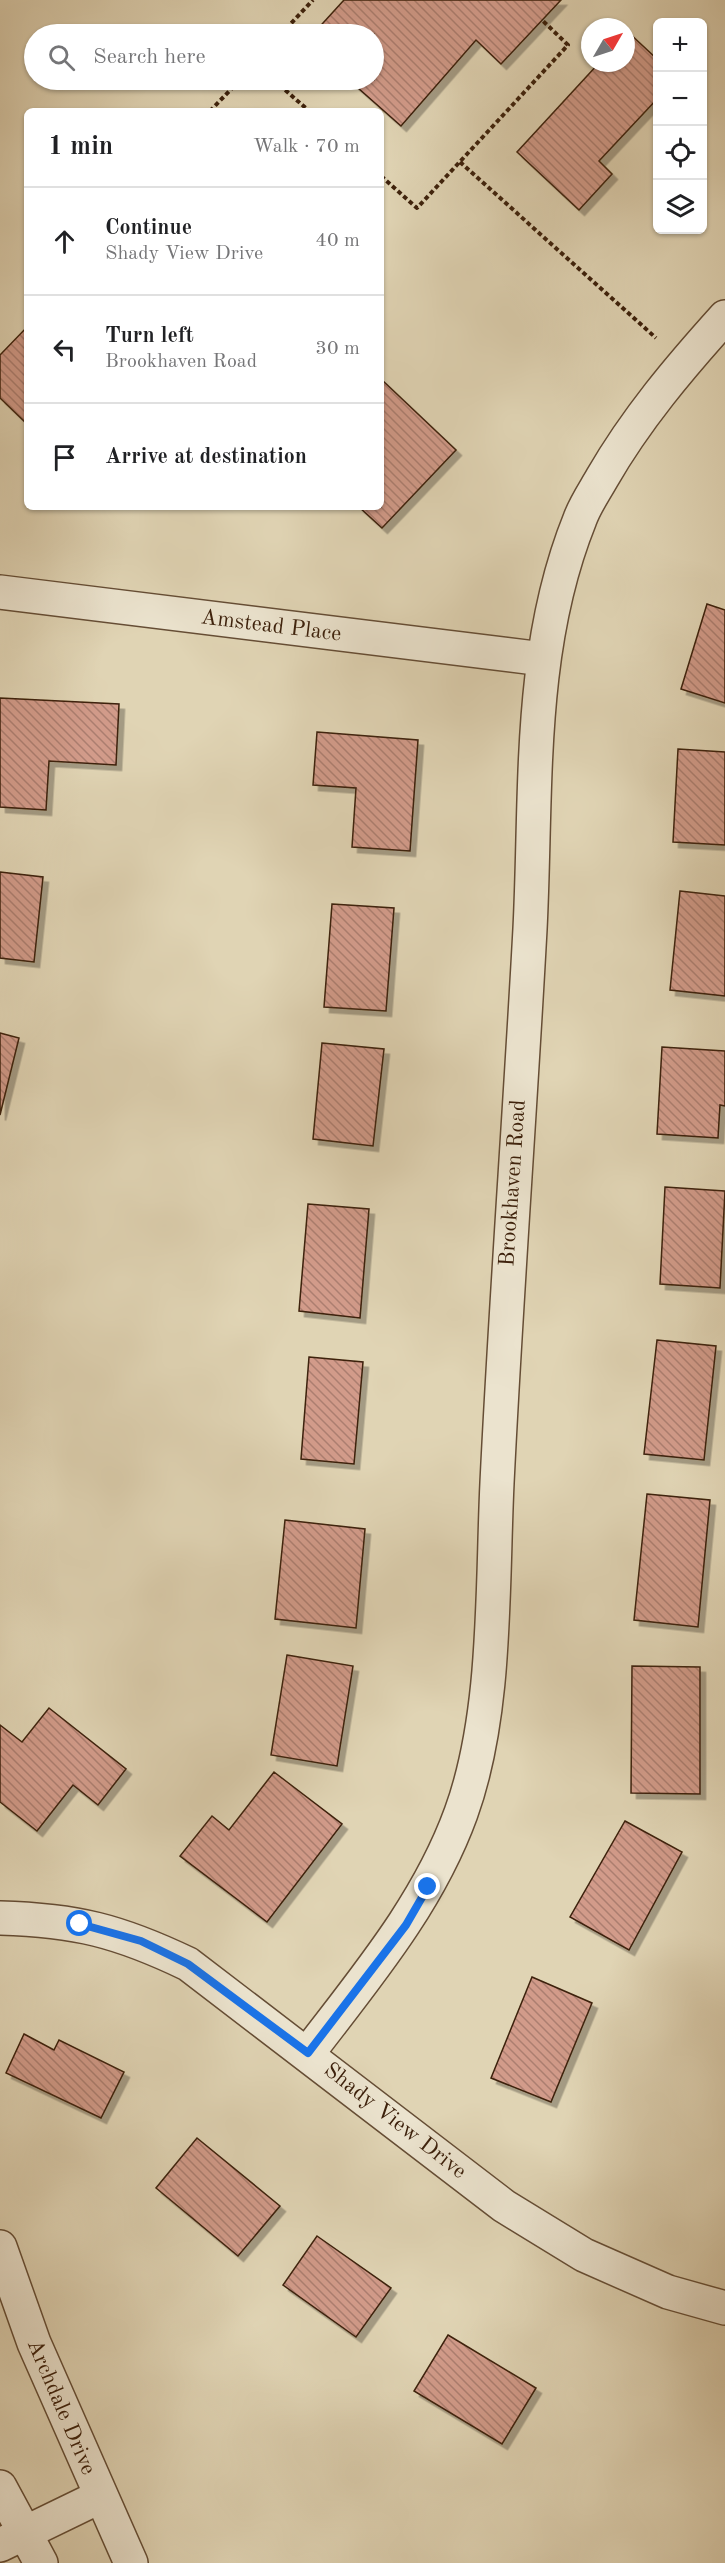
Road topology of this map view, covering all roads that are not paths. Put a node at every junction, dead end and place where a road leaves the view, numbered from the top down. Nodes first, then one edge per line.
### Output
1 (725, 317) edge
2 (0, 592) edge
3 (543, 659) junction
4 (0, 1918) edge
5 (308, 2053) junction
6 (0, 2247) edge
7 (725, 2308) edge
8 (0, 2487) edge
9 (99, 2497) junction
10 (12, 2540) edge
11 (41, 2563) edge
12 (130, 2563) edge

1 - 3 street, Brookhaven Road
2 - 3 street, Amstead Place
3 - 5 street, Brookhaven Road
4 - 5 street, Shady View Drive
5 - 7 street, Shady View Drive
6 - 9 street, Archdale Drive
8 - 10 street
9 - 10 street
9 - 12 street, Archdale Drive
10 - 11 street

